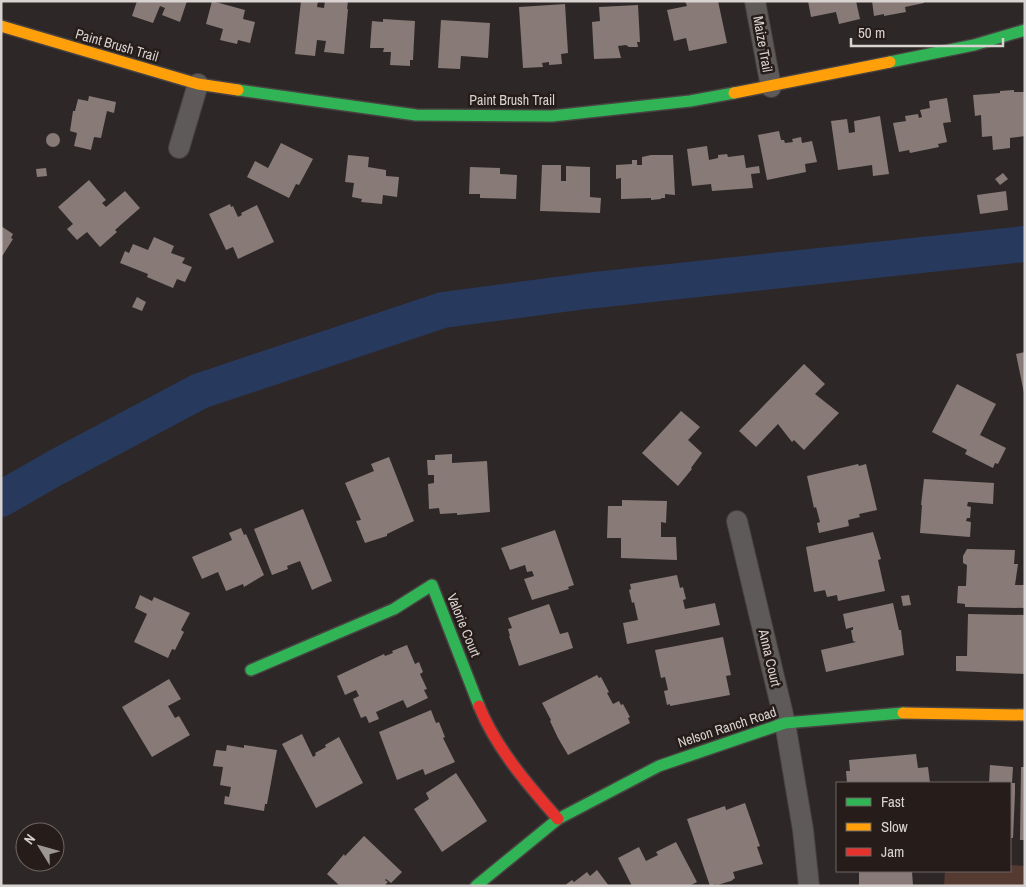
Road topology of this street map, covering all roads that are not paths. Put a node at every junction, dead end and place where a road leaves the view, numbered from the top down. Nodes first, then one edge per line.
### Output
1 (755, 1) edge
2 (1, 26) edge
3 (1025, 30) edge
4 (198, 84) junction
5 (771, 87) junction
6 (178, 148) dead end
7 (738, 521) dead end
8 (251, 670) dead end
9 (1025, 715) edge
10 (785, 723) junction
11 (558, 819) junction
12 (476, 886) edge
13 (809, 886) edge

1 - 5 street, Maize Trail
2 - 4 street, Paint Brush Trail
3 - 5 street, Paint Brush Trail
4 - 5 street, Paint Brush Trail
4 - 6 street
7 - 10 street, Anna Court
8 - 11 street, Valorie Court
9 - 10 street, Nelson Ranch Road
10 - 11 street, Nelson Ranch Road
10 - 13 street, Anna Court
11 - 12 street, Nelson Ranch Road

